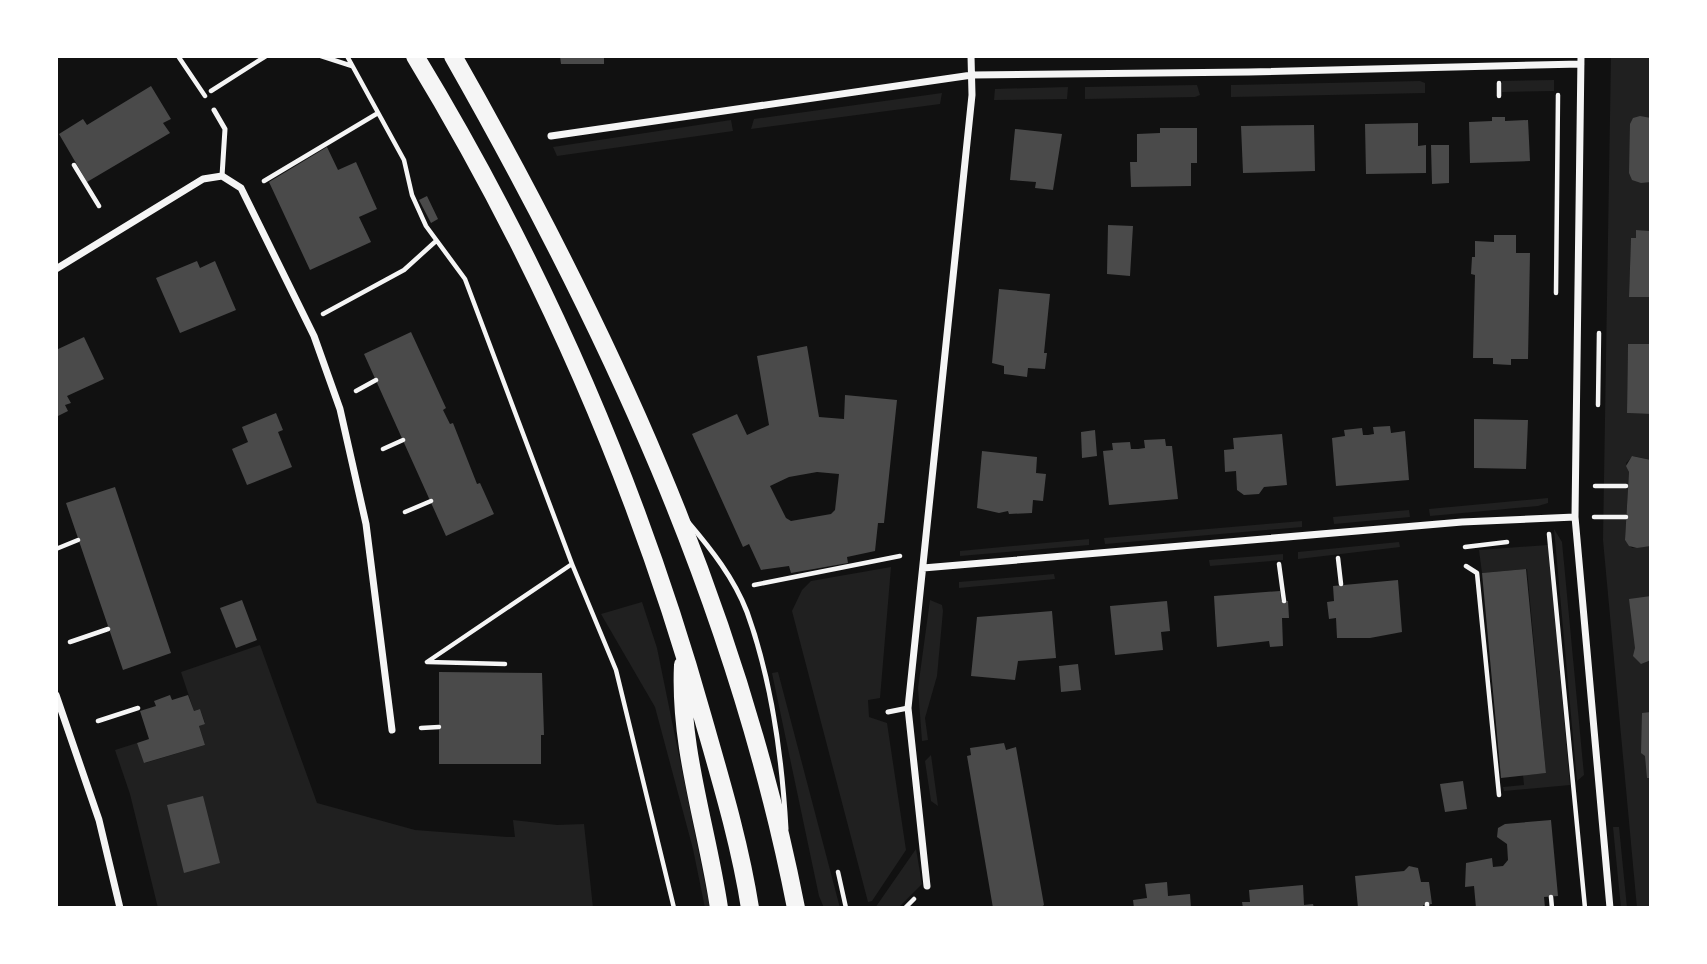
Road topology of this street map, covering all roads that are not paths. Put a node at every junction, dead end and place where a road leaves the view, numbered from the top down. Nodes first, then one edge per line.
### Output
1 (415, 56) edge
2 (453, 56) edge
3 (971, 56) edge
4 (1581, 60) edge
5 (972, 75) junction
6 (214, 110) road end
7 (551, 136) dead end
8 (222, 176) junction
9 (56, 269) edge
10 (678, 510) junction
11 (1574, 517) junction
12 (923, 568) junction
13 (684, 648) junction
14 (56, 695) edge
15 (908, 708) junction
16 (888, 712) dead end
17 (392, 730) dead end
18 (789, 871) junction
19 (927, 886) dead end
20 (795, 900) edge
21 (120, 908) edge
22 (719, 908) edge
23 (750, 908) edge
24 (804, 908) edge
25 (1609, 908) edge

1 - 13 main road
2 - 10 main road
3 - 5 street
4 - 5 street
4 - 11 street
5 - 7 street
5 - 12 street
6 - 8 lane
8 - 9 street
8 - 17 street
10 - 18 main road
10 - 18 lane
11 - 12 street
11 - 25 street
12 - 15 street
13 - 22 main road
13 - 23 main road
14 - 21 street
15 - 16 lane
15 - 19 street
18 - 20 main road
20 - 24 main road

